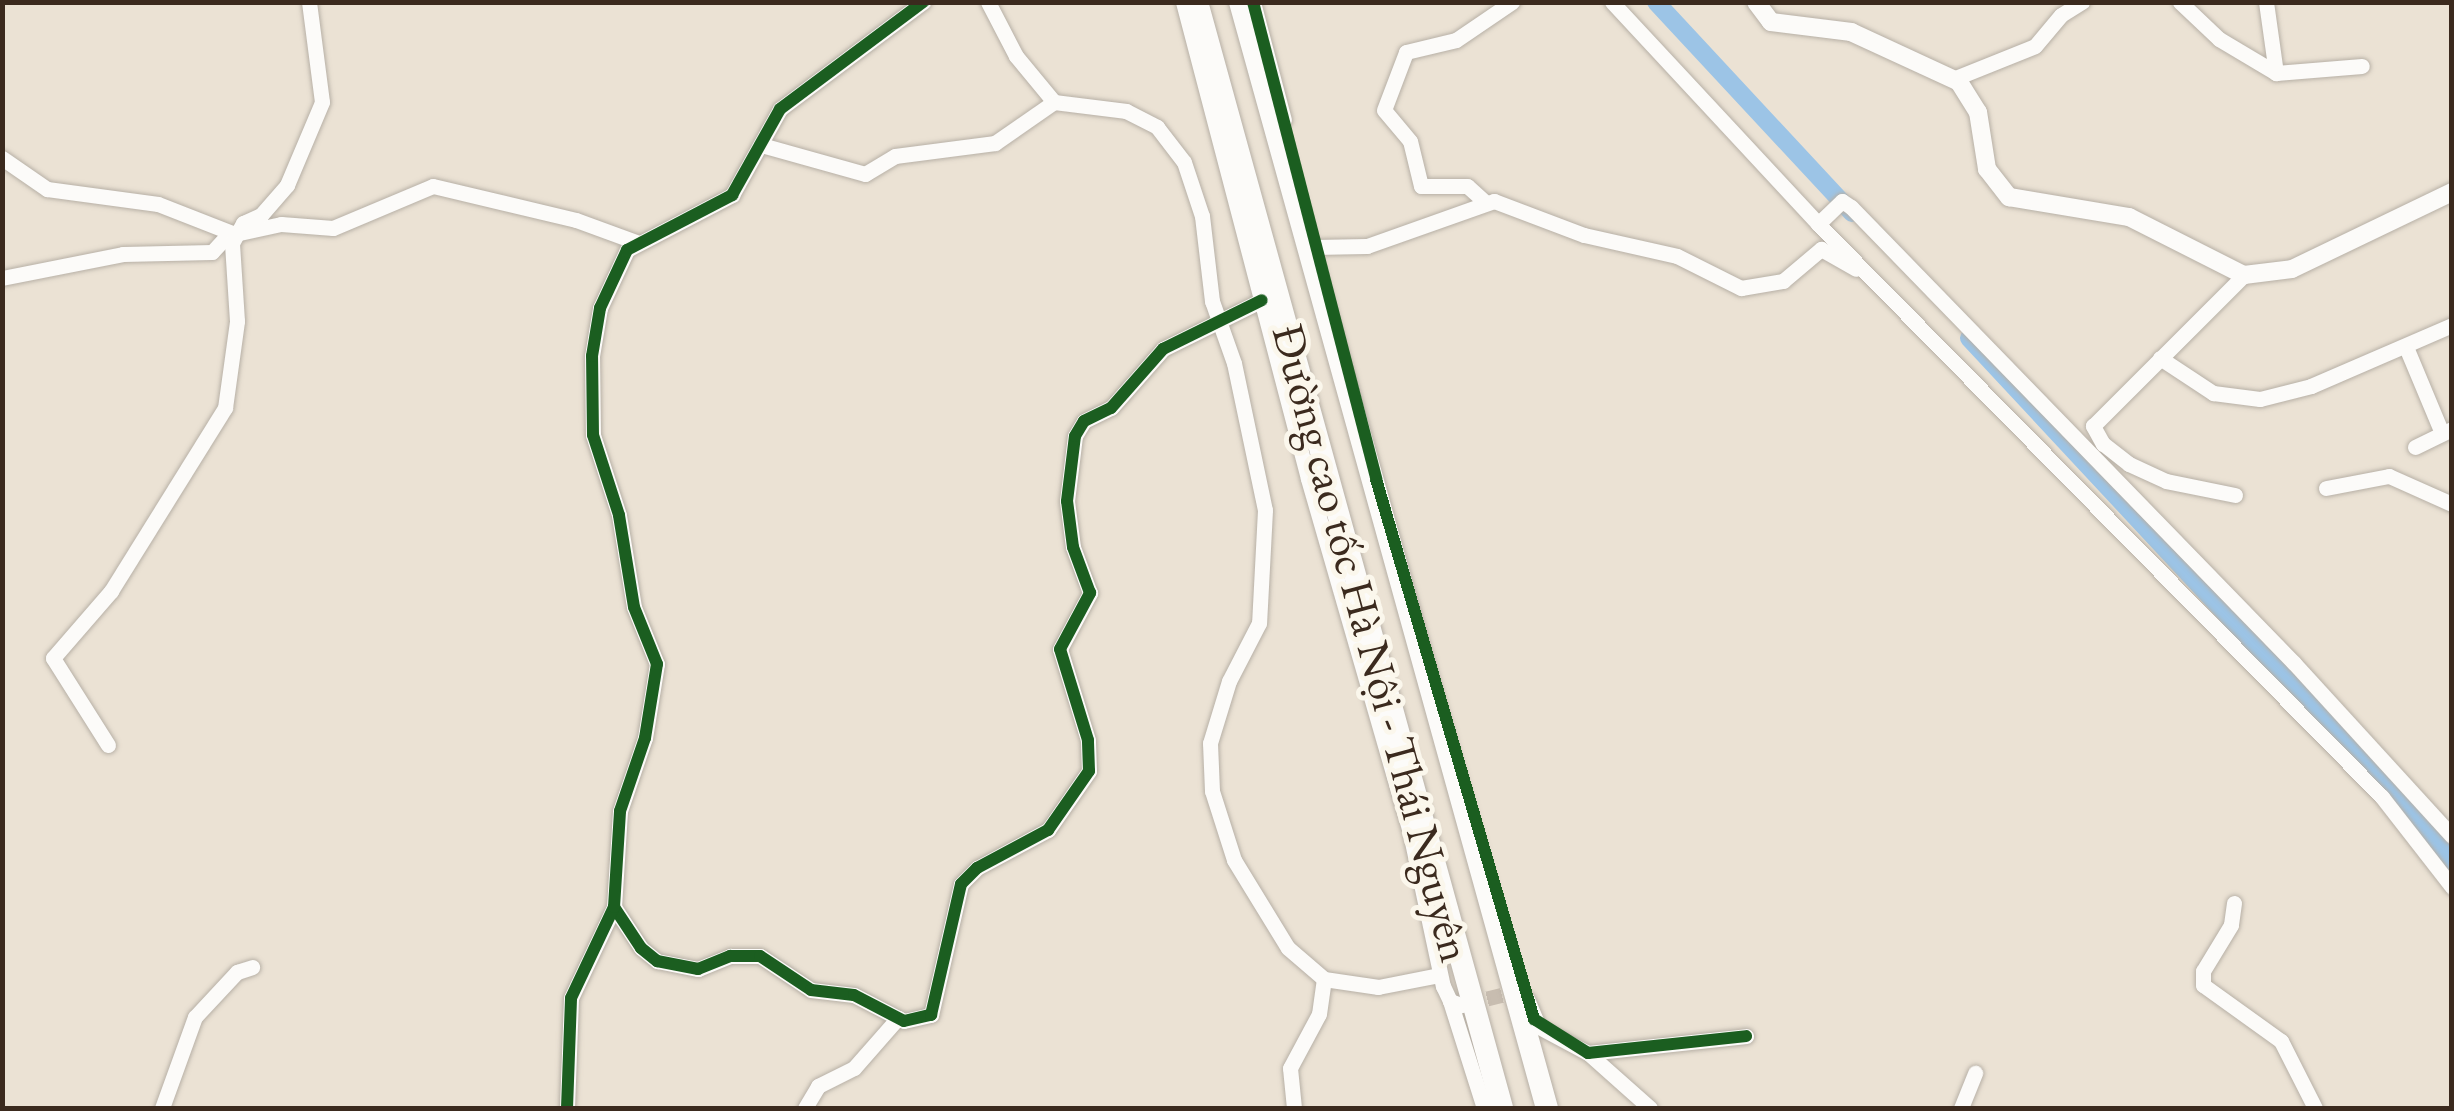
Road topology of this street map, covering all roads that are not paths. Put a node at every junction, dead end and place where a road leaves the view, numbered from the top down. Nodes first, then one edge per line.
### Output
1 (308, 2) edge
2 (923, 2) edge
3 (988, 2) edge
4 (1183, 2) edge
5 (1197, 2) edge
6 (1240, 2) edge
7 (1253, 2) edge
8 (1512, 2) edge
9 (1612, 2) edge
10 (1756, 2) edge
11 (2082, 2) edge
12 (2180, 2) edge
13 (2266, 2) edge
14 (2362, 66) dead end
15 (2276, 73) junction
16 (1953, 78) junction
17 (1054, 102) junction
18 (766, 146) junction
19 (2, 158) edge
20 (2452, 192) edge
21 (1485, 202) junction
22 (1819, 223) junction
23 (233, 234) junction
24 (636, 242) junction
25 (1314, 247) junction
26 (1869, 272) junction
27 (2244, 274) junction
28 (2, 278) edge
29 (1262, 300) junction
30 (1217, 320) junction
31 (2452, 324) edge
32 (2406, 347) junction
33 (2160, 358) junction
34 (2447, 431) edge
35 (2415, 446) dead end
36 (2326, 488) dead end
37 (2235, 495) dead end
38 (2452, 504) edge
39 (108, 745) dead end
40 (2452, 836) edge
41 (2452, 886) edge
42 (2234, 902) dead end
43 (614, 906) junction
44 (252, 967) dead end
45 (1440, 975) junction
46 (1324, 978) junction
47 (898, 1018) junction
48 (1746, 1036) dead end
49 (1588, 1053) junction
50 (1975, 1074) dead end
51 (162, 1108) edge
52 (566, 1108) edge
53 (804, 1108) edge
54 (1294, 1108) edge
55 (1484, 1108) edge
56 (1502, 1108) edge
57 (1547, 1108) edge
58 (1650, 1108) edge
59 (1961, 1108) edge
60 (2315, 1108) edge

1 - 23 street
2 - 18 street
3 - 17 street
4 - 29 street
5 - 56 highway, Đường cao tốc Hà Nội - Thái Nguyên
6 - 57 highway, Đường cao tốc Hà Nội - Thái Nguyên
7 - 25 street
8 - 21 street
9 - 22 street
10 - 16 main road
11 - 16 street
12 - 15 street
13 - 15 street
14 - 15 street
16 - 27 main road
17 - 18 street
17 - 30 street
18 - 24 street
19 - 23 street
20 - 27 main road
21 - 25 street
21 - 26 street
22 - 26 street
22 - 40 street
23 - 24 street
23 - 28 street
23 - 39 street
24 - 43 street
25 - 49 street
26 - 41 street
27 - 33 street
29 - 30 street
29 - 45 street
30 - 46 street
30 - 47 street
31 - 32 street
32 - 33 street
32 - 34 street
33 - 37 street
34 - 35 street
36 - 38 street
42 - 60 street
43 - 47 street
43 - 52 street
44 - 51 street
45 - 46 street
45 - 55 street
46 - 54 street
47 - 53 street
48 - 49 street
49 - 58 street
50 - 59 street

